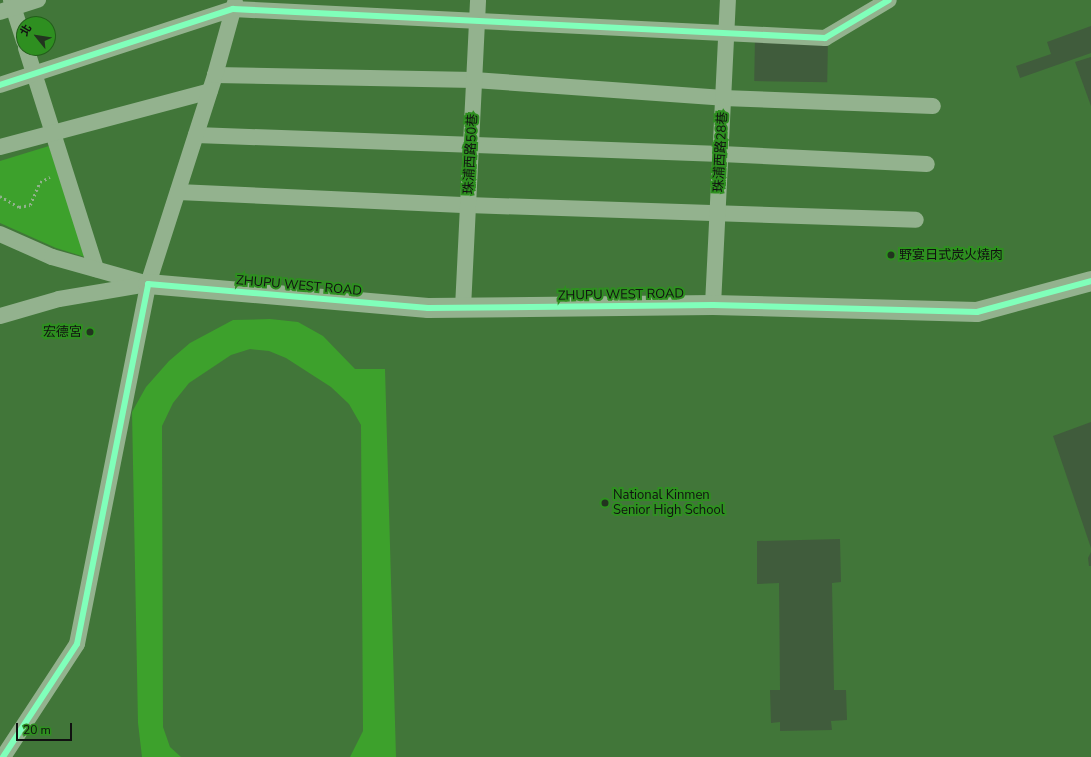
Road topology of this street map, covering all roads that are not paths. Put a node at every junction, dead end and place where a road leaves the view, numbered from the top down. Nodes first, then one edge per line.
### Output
1 (38, 0) edge
2 (478, 0) edge
3 (728, 0) edge
4 (889, 0) edge
5 (234, 5) edge
6 (8, 7) edge
7 (477, 21) junction
8 (16, 24) edge
9 (727, 32) junction
10 (29, 56) edge
11 (35, 74) junction
12 (216, 75) junction
13 (474, 80) junction
14 (0, 85) edge
15 (210, 91) junction
16 (723, 98) junction
17 (933, 106) dead end
18 (53, 133) junction
19 (196, 135) junction
20 (471, 146) junction
21 (0, 147) edge
22 (721, 154) junction
23 (927, 164) dead end
24 (178, 192) junction
25 (468, 205) junction
26 (718, 213) junction
27 (916, 220) dead end
28 (0, 234) edge
29 (96, 269) junction
30 (1091, 281) edge
31 (148, 284) junction
32 (713, 305) junction
33 (463, 308) junction
34 (0, 316) edge
35 (3, 757) edge

1 - 6 street
2 - 7 street, 珠浦西路50巷
3 - 9 street, 珠浦西路28巷
4 - 9 street
5 - 7 street
5 - 11 street
5 - 12 street
6 - 8 street
7 - 9 street
7 - 13 street, 珠浦西路50巷
9 - 16 street, 珠浦西路28巷
10 - 11 street
11 - 14 street
11 - 18 street
12 - 13 street
12 - 15 street
13 - 16 street
13 - 20 street, 珠浦西路50巷
15 - 18 street
15 - 19 street
16 - 17 street
16 - 22 street, 珠浦西路28巷
18 - 21 street
18 - 29 street
19 - 20 street
19 - 24 street
20 - 22 street
20 - 25 street, 珠浦西路50巷
22 - 23 street
22 - 26 street, 珠浦西路28巷
24 - 25 street
24 - 31 street
25 - 26 street
25 - 33 street, 珠浦西路50巷
26 - 27 street
26 - 32 street, 珠浦西路28巷
28 - 29 street
29 - 31 street
30 - 32 street, ZHUPU WEST ROAD
31 - 33 street, ZHUPU WEST ROAD
31 - 34 street
31 - 35 street
32 - 33 street, ZHUPU WEST ROAD

